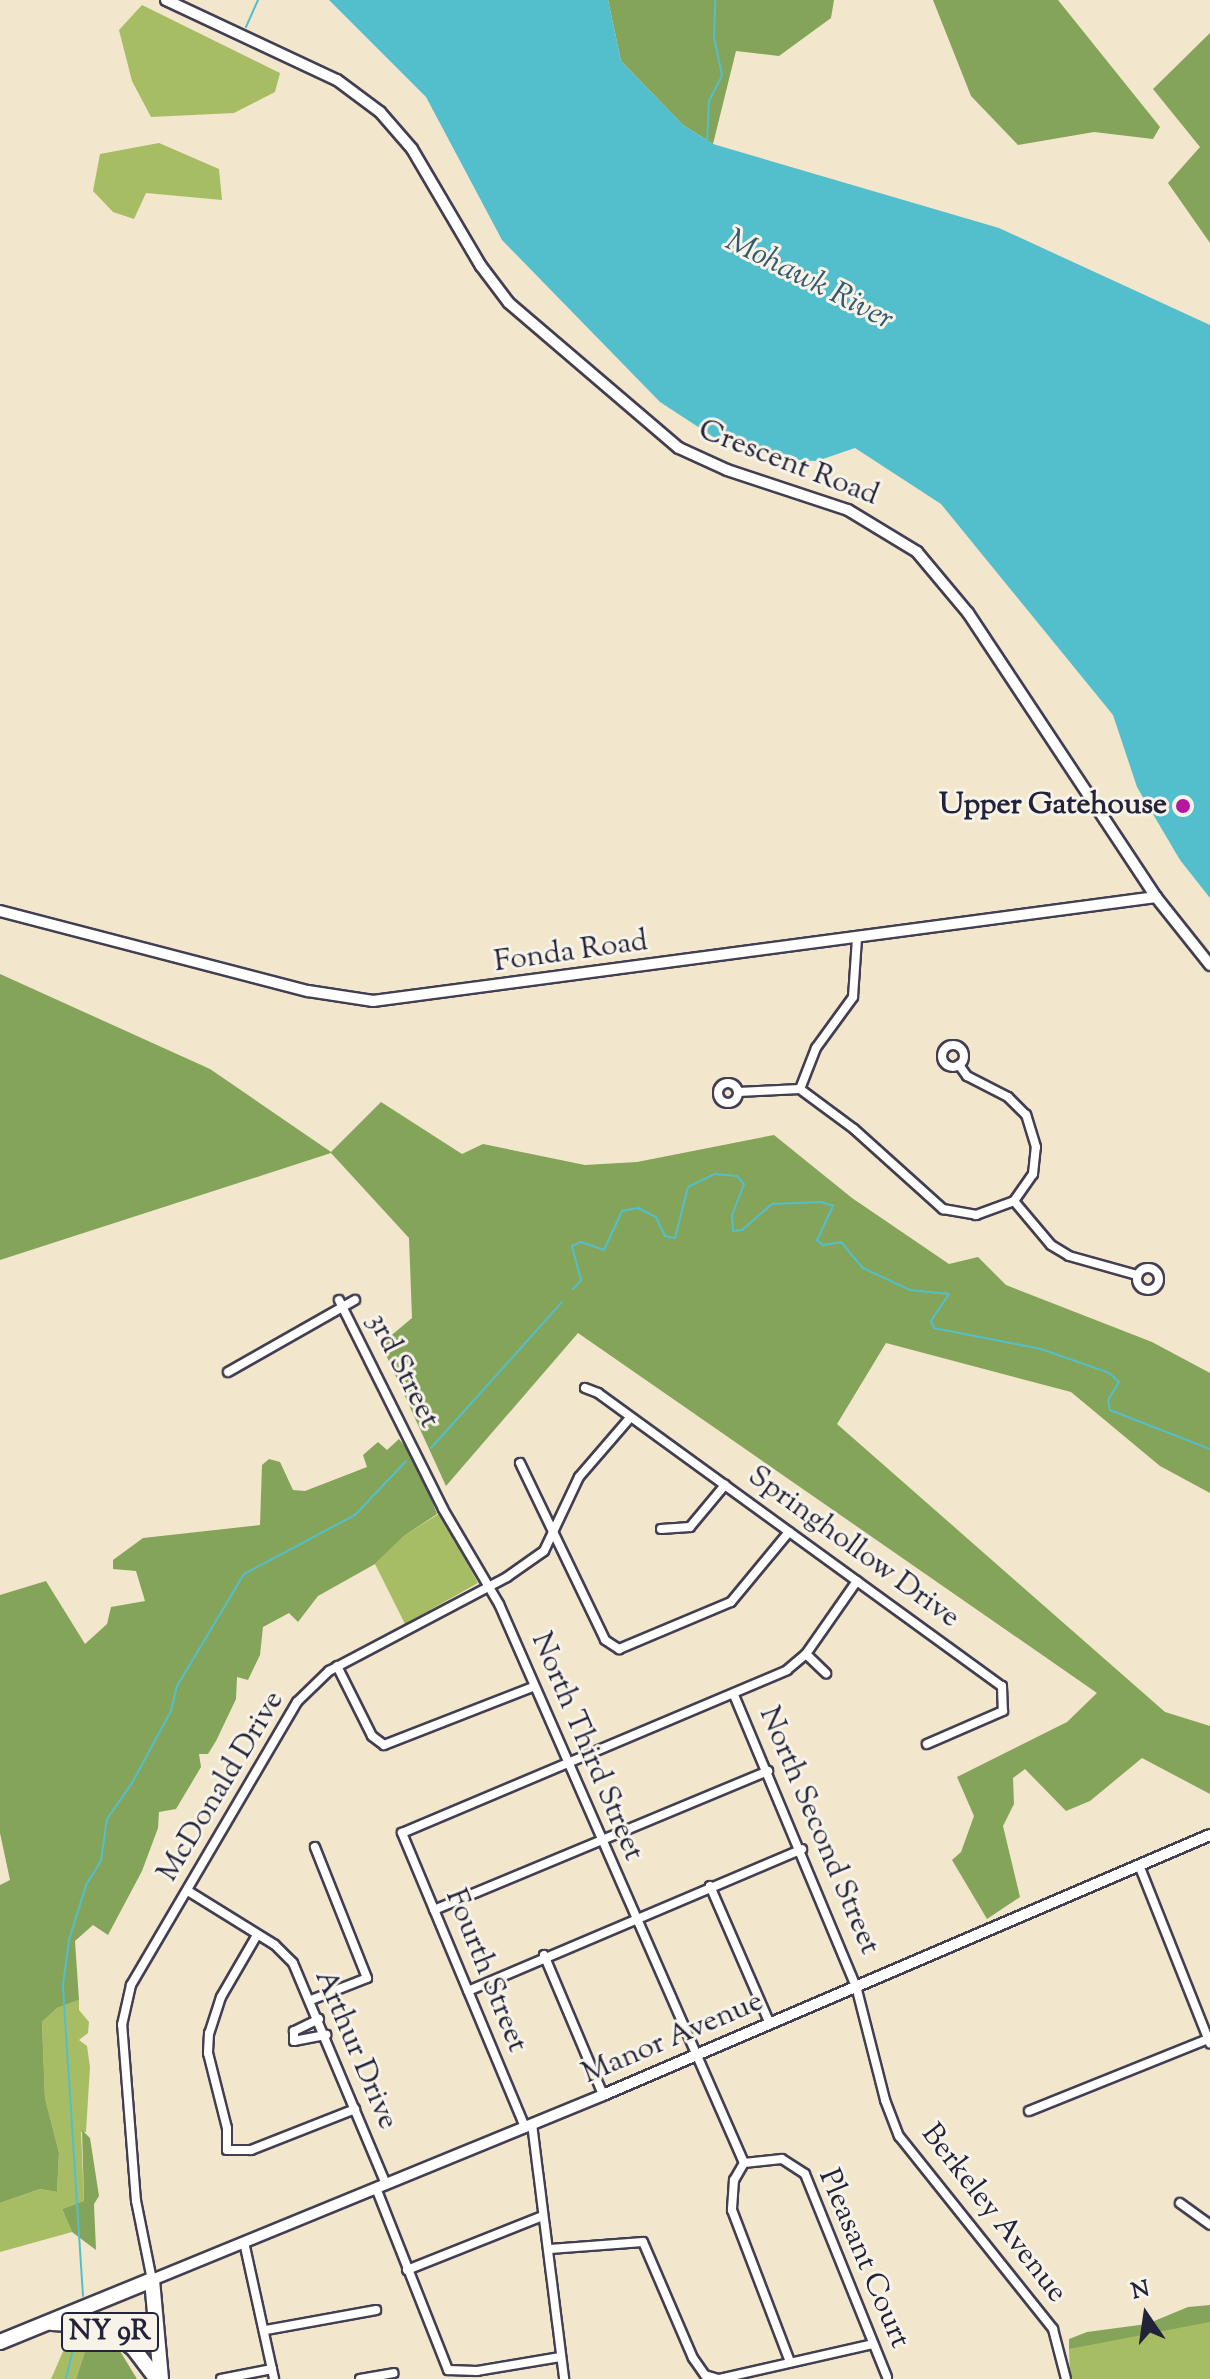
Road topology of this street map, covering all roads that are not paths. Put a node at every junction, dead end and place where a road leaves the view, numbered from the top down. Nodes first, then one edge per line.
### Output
1 (166, 0) edge
2 (1156, 897) junction
3 (0, 911) edge
4 (857, 938) junction
5 (1210, 965) edge
6 (959, 1065) dead end
7 (800, 1089) junction
8 (738, 1092) dead end
9 (1014, 1201) junction
10 (1137, 1275) dead end
11 (355, 1300) dead end
12 (341, 1304) junction
13 (228, 1372) dead end
14 (585, 1388) dead end
15 (630, 1418) junction
16 (520, 1463) dead end
17 (422, 1464) joint
18 (725, 1485) junction
19 (661, 1529) dead end
20 (789, 1532) junction
21 (555, 1535) junction
22 (857, 1581) junction
23 (488, 1587) junction
24 (806, 1654) junction
25 (337, 1666) junction
26 (826, 1673) dead end
27 (533, 1687) junction
28 (734, 1695) junction
29 (927, 1744) dead end
30 (566, 1764) junction
31 (768, 1771) junction
32 (1210, 1835) edge
33 (601, 1843) junction
34 (315, 1847) dead end
35 (802, 1849) junction
36 (1139, 1865) junction
37 (710, 1886) junction
38 (188, 1891) junction
39 (434, 1910) junction
40 (634, 1919) junction
41 (257, 1935) junction
42 (544, 1955) junction
43 (856, 1986) junction
44 (468, 1991) junction
45 (311, 2000) junction
46 (319, 2019) junction
47 (770, 2024) junction
48 (326, 2035) junction
49 (1209, 2041) edge
50 (695, 2056) junction
51 (603, 2095) junction
52 (355, 2109) junction
53 (1029, 2111) dead end
54 (529, 2125) junction
55 (744, 2163) junction
56 (381, 2186) junction
57 (1180, 2203) dead end
58 (543, 2216) junction
59 (1210, 2225) edge
60 (244, 2242) junction
61 (550, 2249) junction
62 (407, 2270) junction
63 (152, 2280) junction
64 (376, 2310) dead end
65 (44, 2324) junction
66 (266, 2330) junction
67 (0, 2342) edge
68 (873, 2344) junction
69 (561, 2357) junction
70 (790, 2362) junction
71 (272, 2369) junction
72 (393, 2373) dead end
73 (887, 2377) dead end
74 (159, 2379) edge
75 (221, 2379) edge
76 (274, 2379) edge
77 (360, 2379) edge
78 (564, 2379) edge
79 (718, 2379) edge
80 (1066, 2379) edge

1 - 2 street, Crescent Road
2 - 4 street, Fonda Road
2 - 5 street, Crescent Road
3 - 4 street, Fonda Road
4 - 7 street
6 - 9 street
7 - 8 street
7 - 9 street
9 - 10 street
11 - 12 street
12 - 13 street
12 - 17 street, 3rd Street
14 - 15 street, Springhollow Drive
15 - 18 street, Springhollow Drive
15 - 21 street, McDonald Drive
16 - 21 street
17 - 23 street, North Third Street
18 - 19 street
18 - 20 street, Springhollow Drive
20 - 21 street
20 - 22 street, Springhollow Drive
21 - 23 street, McDonald Drive
22 - 24 street
22 - 29 street, Springhollow Drive
23 - 25 street, McDonald Drive
23 - 27 street, North Third Street
24 - 26 street
24 - 28 street
25 - 27 street
25 - 38 street, McDonald Drive
27 - 30 street, North Third Street
28 - 30 street
28 - 31 street, North Second Street
30 - 33 street, North Third Street
30 - 39 street, Fourth Street
31 - 33 street
31 - 35 street, North Second Street
32 - 36 street, Manor Avenue
33 - 39 street
33 - 40 street, North Third Street
34 - 45 street
35 - 37 street
35 - 43 street, North Second Street
36 - 43 street, Manor Avenue
36 - 49 street
37 - 40 street
37 - 47 street
38 - 41 street, Arthur Drive
38 - 63 street, McDonald Drive
39 - 44 street, Fourth Street
40 - 42 street
40 - 50 street, North Third Street
41 - 45 street, Arthur Drive
41 - 52 street
42 - 44 street
42 - 51 street
43 - 47 street, Manor Avenue
43 - 80 street, Berkeley Avenue
44 - 54 street, Fourth Street
45 - 46 street, Arthur Drive
46 - 48 street, Arthur Drive
46 - 48 street
47 - 50 street, Manor Avenue
48 - 52 street, Arthur Drive
49 - 53 street
50 - 51 street, Manor Avenue
50 - 55 street, North Third Street
51 - 54 street, Manor Avenue
52 - 56 street, Arthur Drive
54 - 56 street, Manor Avenue
54 - 58 street, Fourth Street
55 - 68 street, Pleasant Court
55 - 70 street
56 - 60 street, Manor Avenue
56 - 62 street, Arthur Drive
57 - 59 street
58 - 61 street, Fourth Street
58 - 62 street
60 - 63 street, Manor Avenue
60 - 66 street
61 - 69 street, Fourth Street
61 - 79 street
62 - 69 street, Arthur Drive
63 - 65 main road, NY 9R
63 - 74 main road, NY 9R
64 - 66 street
65 - 67 main road, NY 9R
65 - 74 main road, NY 9R
66 - 71 street
68 - 70 street
68 - 73 street, Pleasant Court
69 - 78 street, Fourth Street
70 - 79 street
71 - 75 street
71 - 76 street
72 - 77 street

